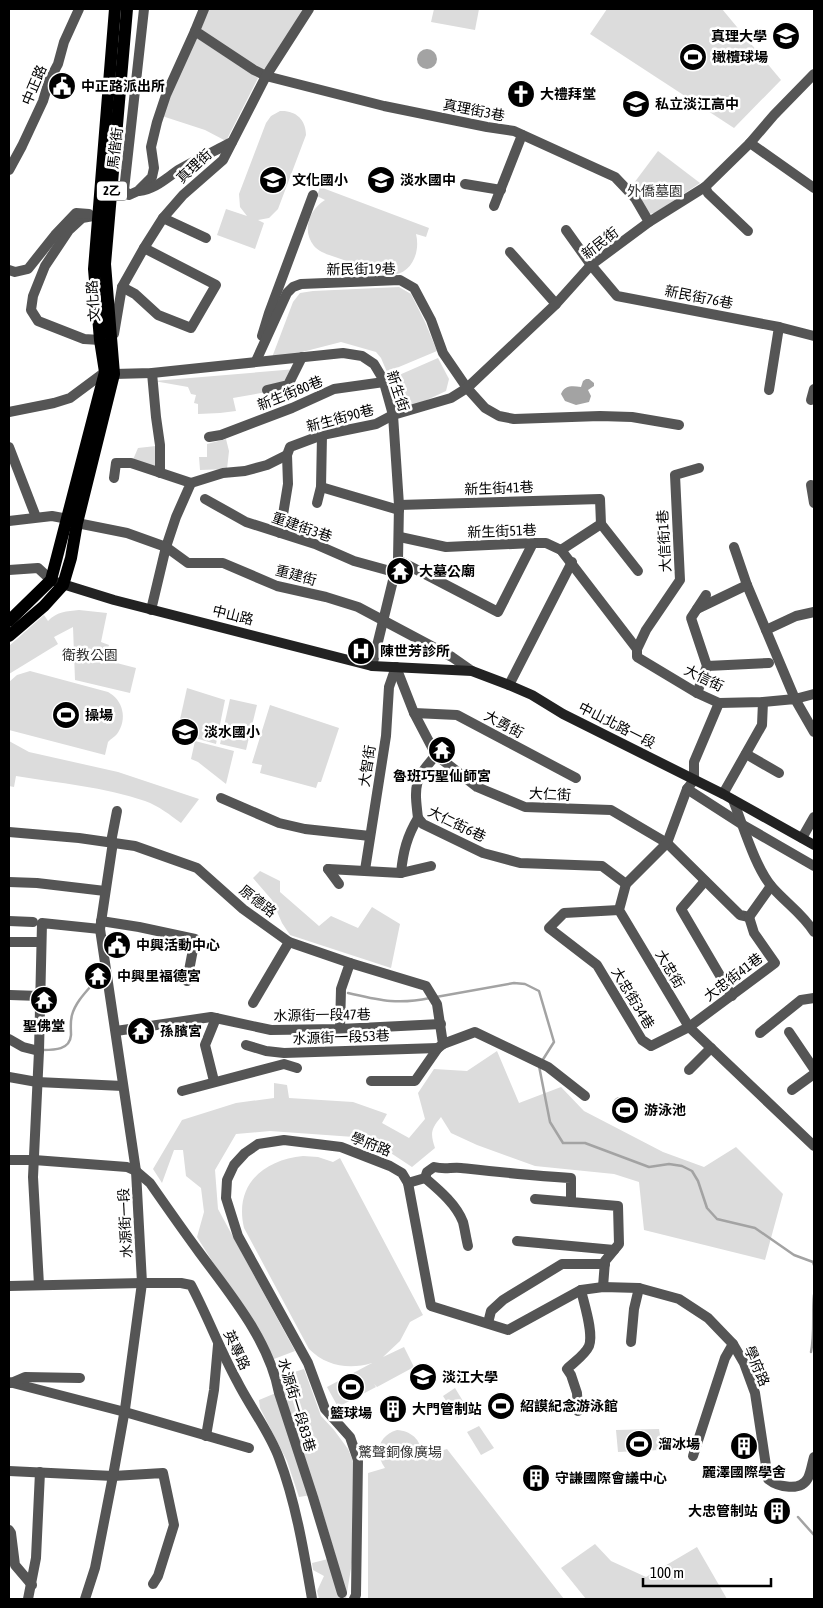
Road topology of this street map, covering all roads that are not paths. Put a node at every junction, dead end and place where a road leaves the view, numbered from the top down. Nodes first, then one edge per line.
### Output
1 (79, 9) edge
2 (115, 9) edge
3 (127, 9) edge
4 (144, 9) edge
5 (204, 9) edge
6 (310, 9) edge
7 (194, 31) junction
8 (814, 74) edge
9 (266, 76) junction
10 (522, 135) junction
11 (232, 142) junction
12 (750, 143) junction
13 (9, 170) edge
14 (465, 184) dead end
15 (705, 187) junction
16 (814, 188) edge
17 (501, 190) junction
18 (138, 191) junction
19 (313, 195) dead end
20 (494, 206) dead end
21 (99, 215) junction
22 (163, 218) junction
23 (649, 222) junction
24 (566, 230) dead end
25 (748, 231) dead end
26 (206, 238) dead end
27 (144, 248) junction
28 (510, 252) dead end
29 (591, 265) junction
30 (9, 270) edge
31 (122, 287) junction
32 (556, 304) junction
33 (779, 327) junction
34 (814, 336) edge
35 (100, 340) junction
36 (112, 347) junction
37 (302, 357) junction
38 (256, 361) junction
39 (109, 373) junction
40 (152, 373) junction
41 (384, 382) junction
42 (467, 388) junction
43 (814, 389) edge
44 (267, 390) dead end
45 (769, 390) dead end
46 (812, 400) dead end
47 (9, 412) edge
48 (393, 415) junction
49 (679, 425) dead end
50 (322, 435) junction
51 (209, 437) dead end
52 (9, 447) edge
53 (287, 455) junction
54 (699, 468) dead end
55 (160, 473) junction
56 (114, 478) dead end
57 (191, 482) junction
58 (811, 485) dead end
59 (321, 486) junction
60 (205, 499) dead end
61 (318, 503) dead end
62 (814, 503) edge
63 (399, 508) junction
64 (36, 518) junction
65 (72, 521) junction
66 (9, 522) edge
67 (601, 524) junction
68 (280, 533) junction
69 (400, 538) junction
70 (533, 543) junction
71 (166, 547) junction
72 (734, 547) dead end
73 (561, 550) junction
74 (398, 560) junction
75 (572, 562) junction
76 (9, 570) edge
77 (638, 571) dead end
78 (394, 572) junction
79 (57, 583) junction
80 (748, 585) junction
81 (706, 595) dead end
82 (697, 609) junction
83 (151, 610) junction
84 (814, 612) edge
85 (9, 621) edge
86 (384, 622) junction
87 (766, 630) junction
88 (9, 636) edge
89 (637, 653) junction
90 (769, 663) dead end
91 (372, 666) junction
92 (707, 666) junction
93 (396, 667) junction
94 (472, 671) junction
95 (509, 685) junction
96 (697, 693) junction
97 (814, 694) edge
98 (795, 699) junction
99 (763, 702) junction
100 (719, 703) junction
101 (414, 713) junction
102 (814, 732) edge
103 (746, 754) junction
104 (436, 755) junction
105 (779, 773) dead end
106 (576, 778) dead end
107 (694, 780) junction
108 (687, 789) junction
109 (723, 794) junction
110 (221, 798) dead end
111 (733, 800) junction
112 (117, 811) dead end
113 (814, 817) edge
114 (418, 818) junction
115 (743, 825) junction
116 (9, 832) edge
117 (370, 836) junction
118 (802, 838) junction
119 (112, 842) junction
120 (667, 843) junction
121 (814, 845) edge
122 (431, 866) dead end
123 (814, 866) edge
124 (365, 870) junction
125 (401, 873) junction
126 (705, 881) junction
127 (9, 882) edge
128 (338, 884) dead end
129 (626, 884) junction
130 (771, 886) junction
131 (105, 891) junction
132 (619, 910) junction
133 (749, 917) junction
134 (9, 921) edge
135 (37, 922) junction
136 (101, 925) junction
137 (814, 932) edge
138 (9, 942) edge
139 (41, 942) junction
140 (289, 942) junction
141 (350, 963) junction
142 (188, 981) dead end
143 (10, 995) edge
144 (40, 996) junction
145 (732, 996) junction
146 (814, 998) edge
147 (253, 1003) dead end
148 (216, 1018) junction
149 (441, 1024) junction
150 (689, 1027) junction
151 (340, 1029) junction
152 (116, 1031) junction
153 (789, 1032) dead end
154 (760, 1034) dead end
155 (9, 1039) edge
156 (246, 1045) dead end
157 (440, 1046) junction
158 (711, 1048) junction
159 (39, 1051) junction
160 (284, 1053) junction
161 (284, 1064) junction
162 (297, 1068) dead end
163 (814, 1069) edge
164 (689, 1070) dead end
165 (814, 1074) edge
166 (9, 1077) edge
167 (214, 1081) junction
168 (371, 1081) dead end
169 (37, 1082) junction
170 (123, 1086) junction
171 (792, 1090) dead end
172 (182, 1091) dead end
173 (585, 1096) dead end
174 (814, 1146) edge
175 (9, 1160) edge
176 (34, 1160) junction
177 (136, 1171) junction
178 (547, 1173) dead end
179 (425, 1178) junction
180 (571, 1178) junction
181 (408, 1183) junction
182 (535, 1199) dead end
183 (571, 1202) junction
184 (517, 1241) dead end
185 (468, 1246) dead end
186 (614, 1250) junction
187 (605, 1264) junction
188 (142, 1283) junction
189 (39, 1285) junction
190 (9, 1286) edge
191 (603, 1287) junction
192 (639, 1288) junction
193 (581, 1290) junction
194 (488, 1323) junction
195 (631, 1342) dead end
196 (218, 1344) junction
197 (733, 1344) junction
198 (80, 1378) dead end
199 (10, 1382) edge
200 (578, 1411) dead end
201 (124, 1412) junction
202 (206, 1436) junction
203 (249, 1448) dead end
204 (693, 1456) dead end
205 (814, 1458) edge
206 (9, 1471) edge
207 (40, 1472) junction
208 (113, 1476) junction
209 (9, 1530) edge
210 (32, 1584) junction
211 (153, 1584) dead end
212 (342, 1593) dead end
213 (356, 1598) edge
214 (28, 1599) edge
215 (85, 1599) edge
216 (312, 1599) edge

1 - 13 street, 中正路
2 - 21 main road, 文化路 / 2乙
3 - 36 main road, 文化路 / 2乙
4 - 18 street, 馬偕街
5 - 7 street
6 - 9 street, 真理街
7 - 9 street, 真理街3巷
7 - 18 street
8 - 12 street, 新民街
9 - 10 street, 真理街3巷
9 - 11 street, 真理街
10 - 17 street
10 - 23 street, 真理街3巷
11 - 18 street
11 - 22 street, 真理街
12 - 15 street, 新民街
12 - 16 street
14 - 17 street
15 - 23 street, 新民街
15 - 25 street
17 - 20 street
19 - 38 street
21 - 30 street
21 - 35 main road, 文化路 / 2乙
21 - 35 street
22 - 26 street
22 - 27 street, 真理街
23 - 29 street, 新民街
24 - 29 street, 新民街76巷
27 - 31 street, 真理街
27 - 31 street
28 - 32 street
29 - 32 street, 新民街
29 - 33 street, 新民街76巷
31 - 36 street, 真理街
32 - 42 street, 新民街
33 - 34 street, 新民街76巷
33 - 45 street
35 - 39 main road, 文化路 / 2乙
36 - 39 main road, 文化路 / 2乙
37 - 38 street, 新生街
37 - 41 street, 新生街
37 - 44 street
38 - 40 street, 新生街
38 - 42 street, 新民街19巷
39 - 40 street, 新生街
39 - 47 street
39 - 65 main road, 文化路 / 2乙
40 - 55 street
41 - 48 street, 新生街
41 - 51 street, 新生街80巷
42 - 48 street, 新民街
42 - 49 street, 新民街19巷
43 - 46 street
48 - 50 street, 新生街90巷
48 - 63 street, 新生街
50 - 53 street, 新生街90巷
50 - 59 street
52 - 64 street
53 - 57 street
53 - 68 street
54 - 89 street, 大信街1巷
55 - 56 street
55 - 57 street
57 - 71 street
58 - 62 street
59 - 61 street
59 - 63 street, 新生街41巷
60 - 68 street, 重建街3巷
63 - 67 street, 新生街41巷
63 - 69 street, 新生街
64 - 65 street, 重建街
64 - 66 street, 重建街
65 - 71 street, 重建街
65 - 79 main road, 文化路 / 2乙
67 - 73 street
67 - 77 street
68 - 78 street, 重建街3巷
69 - 70 street, 新生街51巷
69 - 74 street, 新生街
70 - 73 street, 新生街51巷
70 - 74 street
71 - 83 street
71 - 86 street, 重建街
72 - 80 street
73 - 75 street
74 - 78 street, 新生街
75 - 89 street
75 - 95 street
76 - 79 street
78 - 86 street, 新生街
79 - 83 main road, 中山路
79 - 85 main road, 2乙
79 - 88 main road, 2乙
80 - 82 street
80 - 87 street
81 - 82 street
82 - 92 street
83 - 91 main road, 中山路
84 - 87 street
86 - 91 street, 新生街
86 - 94 street, 重建街
87 - 98 street
89 - 96 street, 大信街
90 - 92 street
91 - 93 main road, 中山路
92 - 96 street
93 - 94 main road, 中山北路一段
93 - 101 street, 大仁街
93 - 117 street, 大智街
94 - 95 main road, 中山北路一段
95 - 107 main road, 中山北路一段
96 - 100 street, 大信街
97 - 98 street, 大信街
98 - 99 street, 大信街
98 - 102 street
99 - 100 street, 大信街
99 - 103 street
100 - 107 street
101 - 104 street, 大仁街
101 - 106 street, 大勇街
103 - 105 street
103 - 109 street
104 - 114 street
104 - 120 street, 大仁街
107 - 108 street
107 - 109 main road, 中山北路一段
108 - 115 street
108 - 120 street
109 - 111 main road, 中山北路一段
110 - 117 street
111 - 115 street
111 - 118 main road, 中山北路一段
112 - 119 street, 水源街一段
113 - 118 street
114 - 125 street, 大仁街6巷
114 - 129 street, 大仁街6巷
115 - 123 street
115 - 130 street
116 - 119 street, 原德路
117 - 124 street, 大智街
118 - 121 main road, 中山北路一段
119 - 131 street, 水源街一段
119 - 140 street, 原德路
120 - 126 street, 大仁街
120 - 129 street
122 - 125 street
124 - 125 street
124 - 128 street
126 - 133 street, 大仁街
126 - 145 street
127 - 131 street
129 - 132 street
130 - 133 street
130 - 137 street
131 - 136 street, 水源街一段
132 - 150 street, 大忠街
132 - 150 street, 大忠街34巷
133 - 145 street, 大忠街41巷
134 - 135 street
135 - 136 street
135 - 139 street
136 - 142 street
136 - 152 street, 水源街一段
138 - 139 street
139 - 144 street
140 - 141 street, 原德路
140 - 147 street
141 - 149 street, 原德路
141 - 151 street
143 - 144 street
144 - 159 street
145 - 150 street, 大忠街41巷
146 - 154 street
148 - 151 street, 水源街一段47巷
148 - 152 street, 水源街一段47巷
148 - 167 street
149 - 151 street, 水源街一段47巷
149 - 157 street, 原德路
150 - 158 street, 大忠街
152 - 170 street, 水源街一段
153 - 163 street
155 - 159 street
156 - 160 street, 水源街一段53巷
157 - 160 street, 水源街一段53巷
157 - 168 street
157 - 173 street, 水源街一段53巷
158 - 164 street
158 - 174 street, 大忠街
159 - 169 street
160 - 161 street
161 - 162 street
161 - 167 street
165 - 171 street
166 - 169 street
167 - 172 street
169 - 170 street
169 - 176 street
170 - 177 street, 水源街一段
175 - 176 street
176 - 177 street
176 - 189 street
177 - 188 street, 水源街一段
177 - 212 street, 水源街一段83巷
178 - 180 street
179 - 180 street
179 - 181 street
179 - 185 street
180 - 183 street
181 - 194 street, 學府路
181 - 213 street, 學府路
182 - 183 street
183 - 186 street
184 - 186 street
186 - 187 street
187 - 191 street
187 - 194 street
188 - 189 street, 英專路
188 - 196 street, 英專路
188 - 201 street, 水源街一段
189 - 190 street, 英專路
191 - 192 street, 學府路
191 - 193 street, 學府路
192 - 195 street
192 - 197 street, 學府路
193 - 194 street, 學府路
193 - 200 street
196 - 202 street
196 - 216 street, 英專路
197 - 204 street
197 - 205 street, 學府路
198 - 199 street
199 - 201 street
201 - 202 street
201 - 208 street, 水源街一段
202 - 203 street
206 - 207 street
207 - 208 street
207 - 210 street
208 - 211 street
208 - 215 street, 水源街一段
209 - 210 street
210 - 214 street

